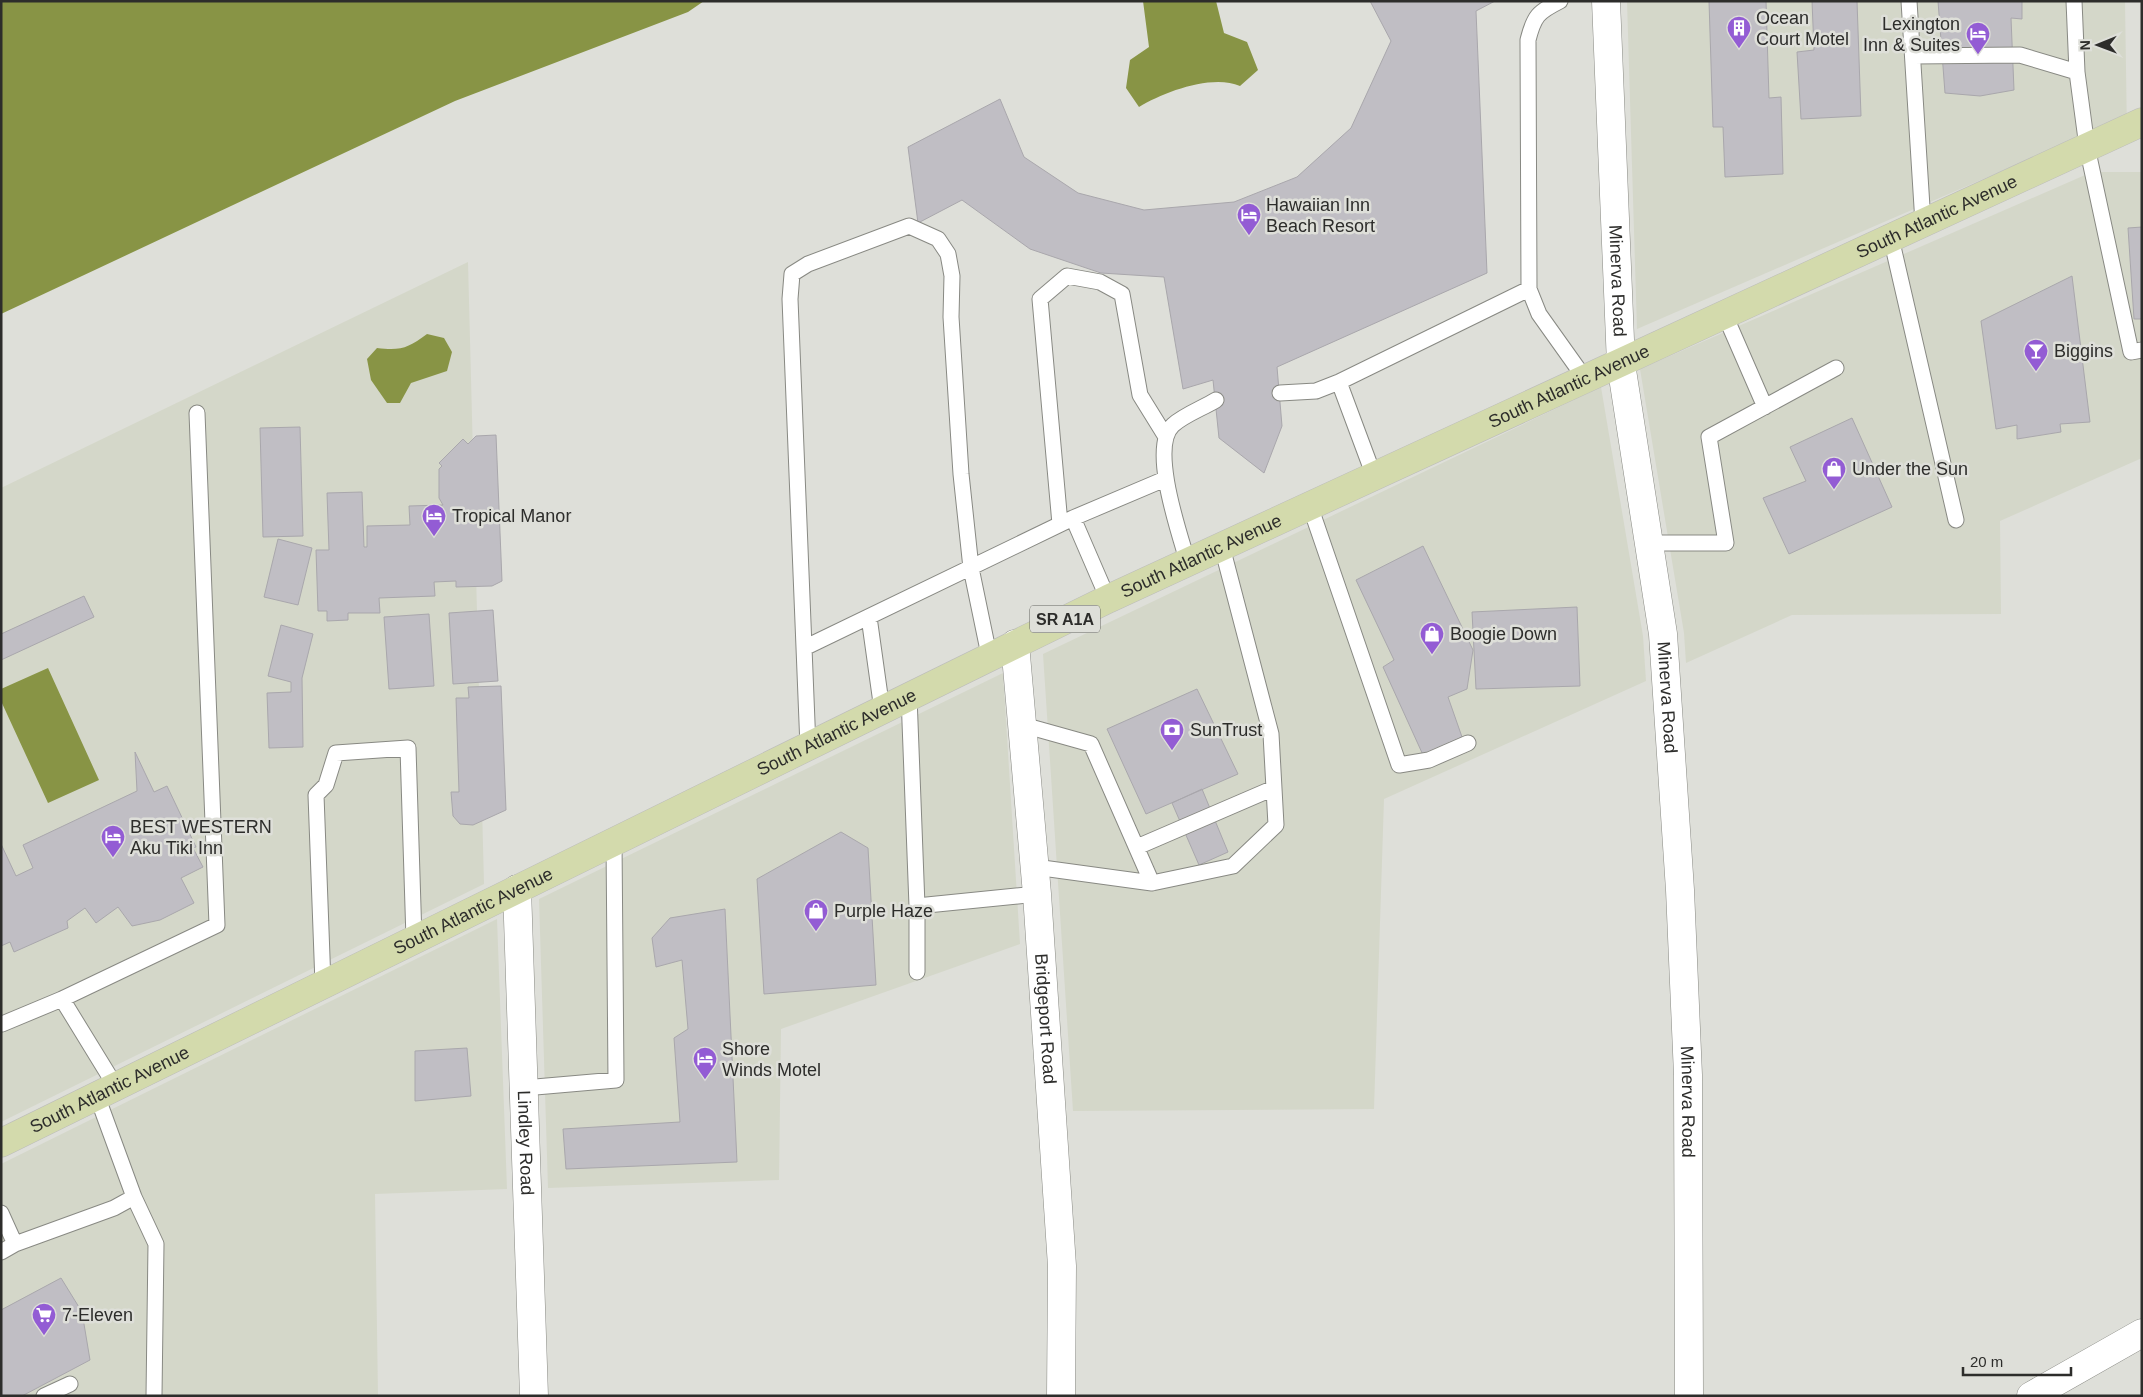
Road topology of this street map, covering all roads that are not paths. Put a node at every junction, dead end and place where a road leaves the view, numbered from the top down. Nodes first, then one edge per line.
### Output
1 (1560, 1) edge
2 (1606, 1) edge
3 (1909, 1) edge
4 (2074, 1) edge
5 (1913, 56) junction
6 (2077, 72) junction
7 (2142, 122) edge
8 (2087, 147) junction
9 (1923, 223) junction
10 (1891, 238) junction
11 (1529, 289) junction
12 (1724, 313) junction
13 (2142, 350) edge
14 (1620, 364) junction
15 (1836, 368) dead end
16 (1586, 380) junction
17 (1339, 382) junction
18 (1280, 393) dead end
19 (1216, 400) dead end
20 (1765, 407) junction
21 (197, 412) dead end
22 (1166, 437) junction
23 (1374, 476) junction
24 (1165, 479) junction
25 (1310, 506) junction
26 (1956, 520) dead end
27 (1066, 521) junction
28 (1648, 543) junction
29 (1222, 547) junction
30 (1188, 563) junction
31 (970, 568) junction
32 (1108, 599) junction
33 (868, 617) junction
34 (1015, 644) junction
35 (804, 648) junction
36 (989, 656) junction
37 (908, 696) junction
38 (882, 710) junction
39 (1023, 725) junction
40 (1468, 743) dead end
41 (808, 747) junction
42 (1274, 788) junction
43 (614, 842) junction
44 (1137, 848) junction
45 (1035, 866) junction
46 (1152, 883) junction
47 (517, 889) junction
48 (1037, 894) junction
49 (917, 906) junction
50 (414, 939) junction
51 (917, 972) dead end
52 (323, 984) junction
53 (62, 999) junction
54 (2, 1024) edge
55 (524, 1088) junction
56 (106, 1091) junction
57 (1, 1143) edge
58 (134, 1197) junction
59 (1, 1213) edge
60 (15, 1244) junction
61 (1, 1252) edge
62 (2142, 1333) edge
63 (70, 1384) dead end
64 (44, 1396) edge
65 (154, 1396) edge
66 (534, 1396) edge
67 (1060, 1396) edge
68 (1689, 1396) edge
69 (2031, 1396) edge

1 - 11 lane
2 - 14 street, Minerva Road
3 - 5 lane
4 - 6 lane
5 - 6 lane
5 - 9 lane
6 - 8 lane
7 - 8 main road, South Atlantic Avenue / SR A1A
8 - 9 main road, South Atlantic Avenue / SR A1A
8 - 13 lane
9 - 10 main road, South Atlantic Avenue / SR A1A
10 - 12 main road, South Atlantic Avenue / SR A1A
10 - 26 lane
11 - 16 lane
11 - 17 lane
12 - 14 main road, South Atlantic Avenue / SR A1A
12 - 20 lane
14 - 16 main road, South Atlantic Avenue / SR A1A
14 - 28 street, Minerva Road
15 - 20 lane
16 - 23 main road, South Atlantic Avenue / SR A1A
17 - 18 lane
17 - 23 lane
19 - 22 lane
20 - 28 lane
21 - 53 lane
22 - 24 lane
22 - 27 lane
23 - 25 main road, South Atlantic Avenue / SR A1A
24 - 27 lane
24 - 30 lane
25 - 29 main road, South Atlantic Avenue / SR A1A
25 - 40 lane
27 - 31 lane
27 - 32 lane
28 - 68 street, Minerva Road
29 - 30 main road, South Atlantic Avenue / SR A1A
29 - 42 lane
30 - 32 main road, South Atlantic Avenue / SR A1A
31 - 33 lane
31 - 35 lane
31 - 36 lane
32 - 34 main road, South Atlantic Avenue / SR A1A
33 - 35 lane
33 - 38 lane
34 - 36 main road, South Atlantic Avenue / SR A1A
34 - 39 street, Bridgeport Road
35 - 41 lane
36 - 37 main road, South Atlantic Avenue / SR A1A
37 - 38 main road, South Atlantic Avenue / SR A1A
37 - 49 lane
38 - 41 main road, South Atlantic Avenue / SR A1A
39 - 44 lane
39 - 45 street, Bridgeport Road
41 - 43 main road, South Atlantic Avenue / SR A1A
42 - 44 lane
42 - 46 lane
43 - 47 main road, South Atlantic Avenue / SR A1A
43 - 55 lane
44 - 46 lane
45 - 46 lane
45 - 48 street, Bridgeport Road
47 - 50 main road, South Atlantic Avenue / SR A1A
47 - 55 street, Lindley Road
48 - 49 lane
48 - 67 street, Bridgeport Road
49 - 51 lane
50 - 52 main road, South Atlantic Avenue / SR A1A
50 - 52 lane
52 - 56 main road, South Atlantic Avenue / SR A1A
53 - 54 lane
53 - 56 lane
55 - 66 street, Lindley Road
56 - 57 main road, South Atlantic Avenue / SR A1A
56 - 58 lane
58 - 60 lane
58 - 65 lane
59 - 60 lane
60 - 61 lane
62 - 69 street
63 - 64 lane

